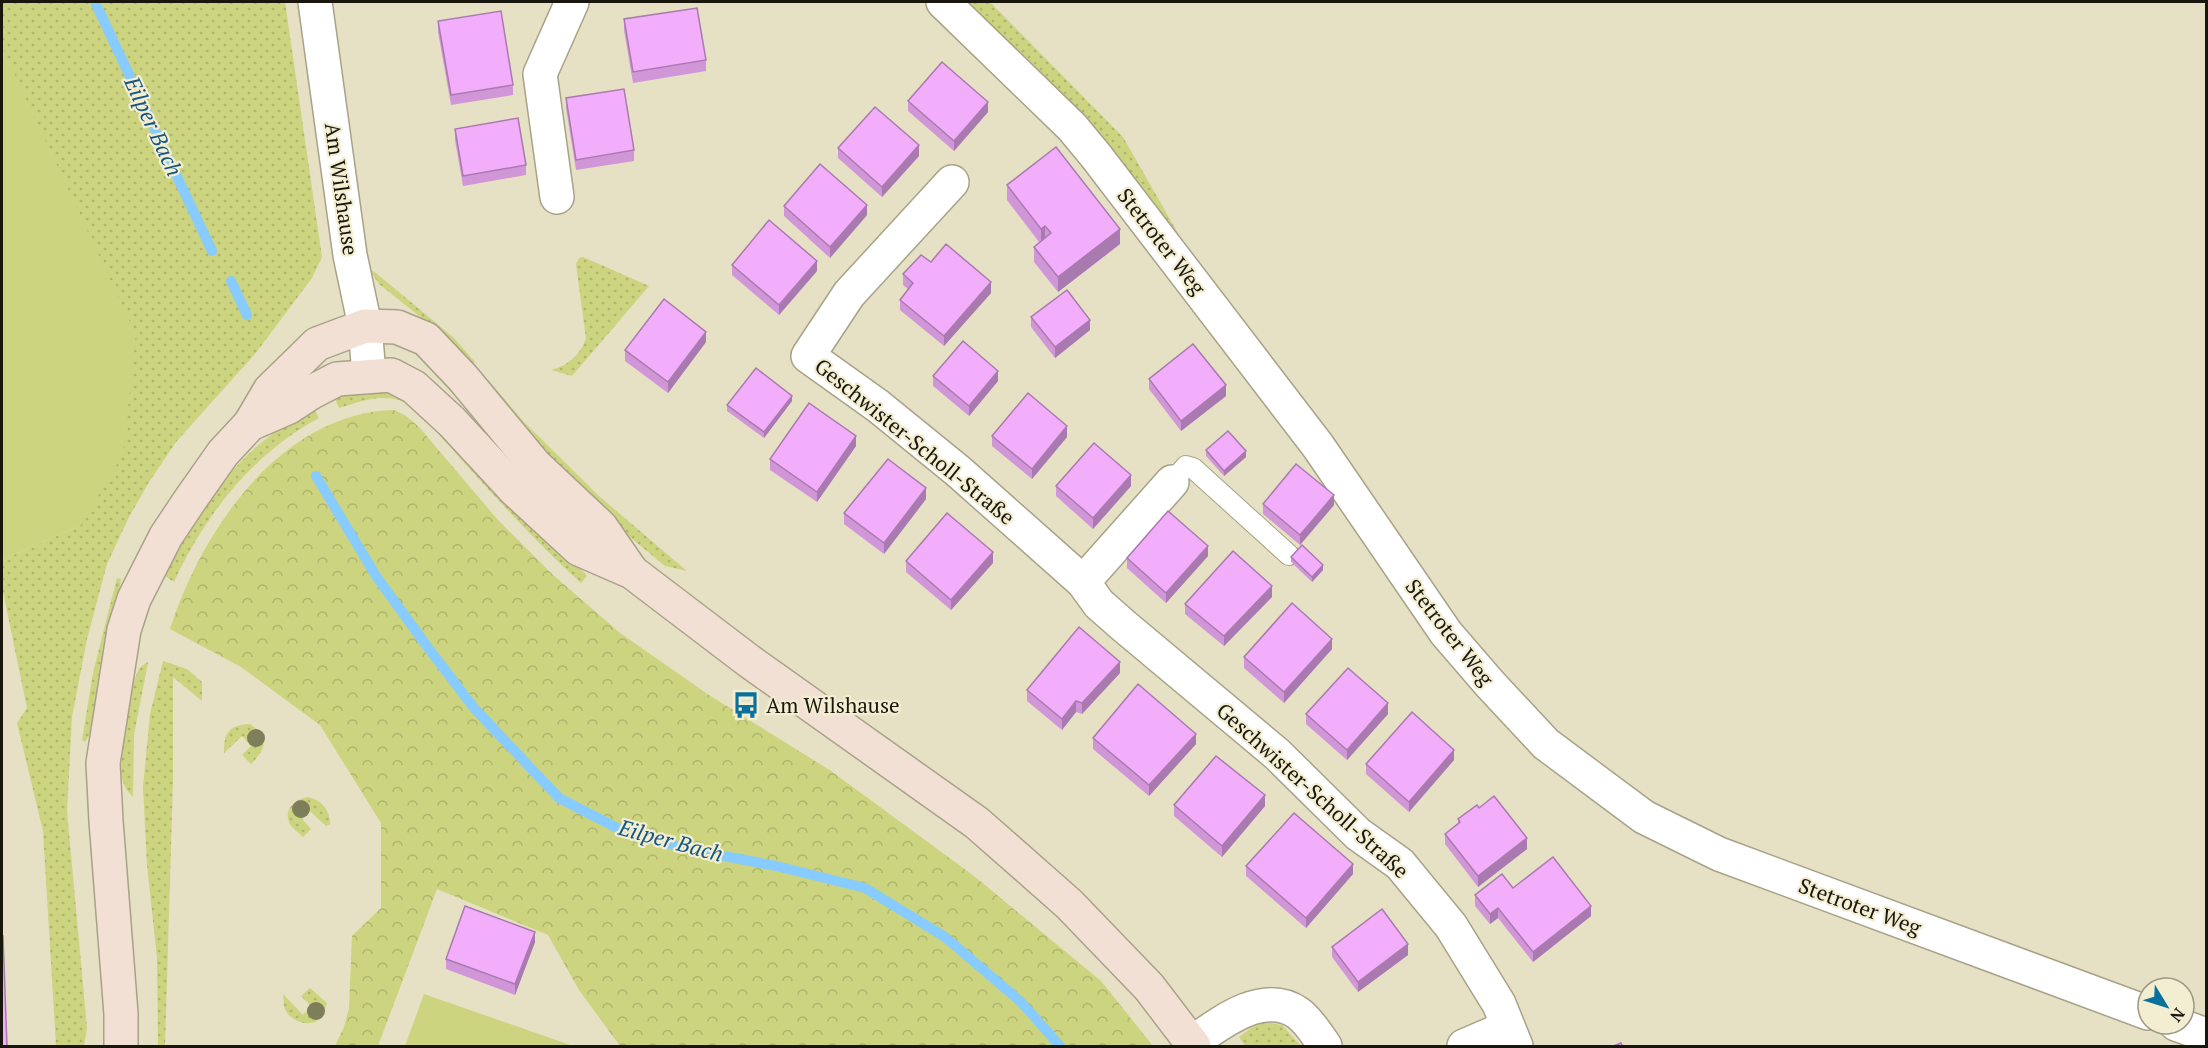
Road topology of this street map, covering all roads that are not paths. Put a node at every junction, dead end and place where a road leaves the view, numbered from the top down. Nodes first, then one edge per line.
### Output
1 (315, 2) edge
2 (572, 2) edge
3 (943, 2) edge
4 (952, 182) dead end
5 (557, 197) dead end
6 (365, 326) junction
7 (369, 375) junction
8 (250, 424) junction
9 (1172, 482) joint
10 (1289, 555) edge
11 (632, 572) junction
12 (1083, 582) junction
13 (2136, 1009) edge
14 (1512, 1037) edge
15 (1193, 1045) edge
16 (121, 1047) edge
17 (1324, 1047) edge
18 (1464, 1047) edge

1 - 6 street, Am Wilshause
2 - 5 street
3 - 13 street, Stetroter Weg
4 - 12 street, Geschwister-Scholl-Straße
6 - 7 street, Am Wilshause
6 - 8 street
6 - 11 street
7 - 8 street
7 - 11 street
8 - 16 street
9 - 10 lane
9 - 12 street
11 - 15 street
12 - 14 street, Geschwister-Scholl-Straße
14 - 18 street, Geschwister-Scholl-Straße
15 - 17 street

